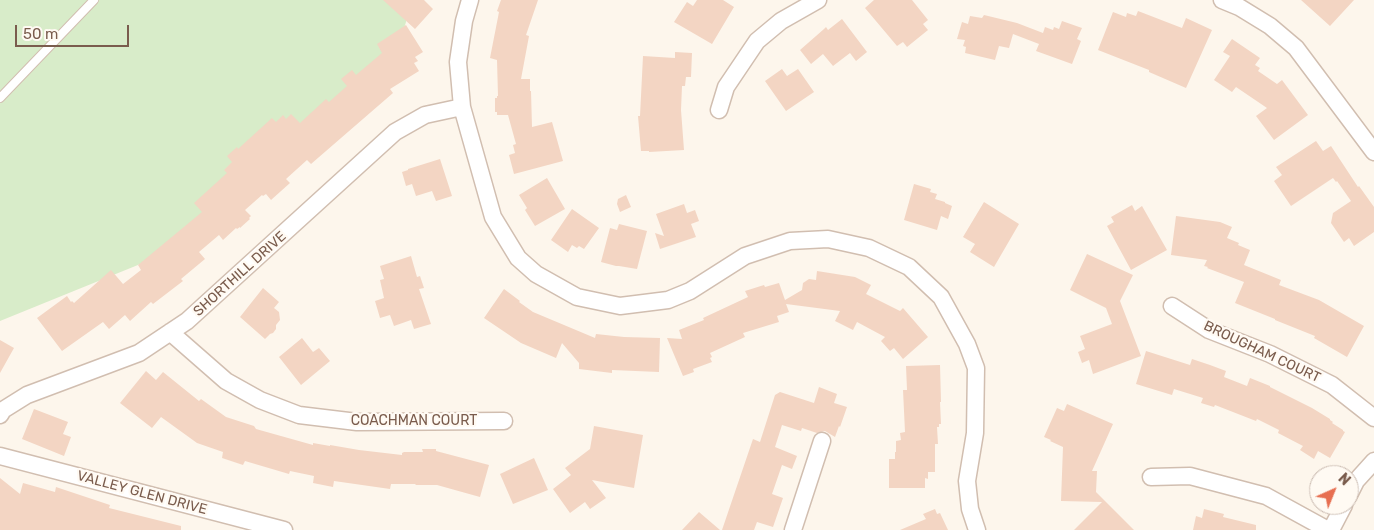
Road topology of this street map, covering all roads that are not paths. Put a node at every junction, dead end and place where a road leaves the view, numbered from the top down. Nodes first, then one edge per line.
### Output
1 (94, 0) edge
2 (470, 0) edge
3 (818, 0) edge
4 (1222, 0) edge
5 (0, 98) edge
6 (462, 107) junction
7 (719, 110) dead end
8 (1374, 152) edge
9 (1172, 306) dead end
10 (170, 332) junction
11 (0, 415) edge
12 (1374, 418) edge
13 (504, 422) dead end
14 (822, 441) dead end
15 (0, 456) edge
16 (1374, 461) edge
17 (1150, 477) dead end
18 (1359, 478) edge
19 (1338, 515) edge
20 (284, 530) edge
21 (793, 530) edge
22 (977, 530) edge
23 (1329, 530) edge

1 - 5 lane
2 - 6 street
3 - 7 street
4 - 8 street
6 - 10 street, SHORTHILL DRIVE
6 - 22 street
9 - 12 street, BROUGHAM COURT
10 - 11 street, SHORTHILL DRIVE
10 - 13 street, COACHMAN COURT
14 - 21 street
15 - 20 street, VALLEY GLEN DRIVE
16 - 18 street
17 - 23 street
19 - 23 street

